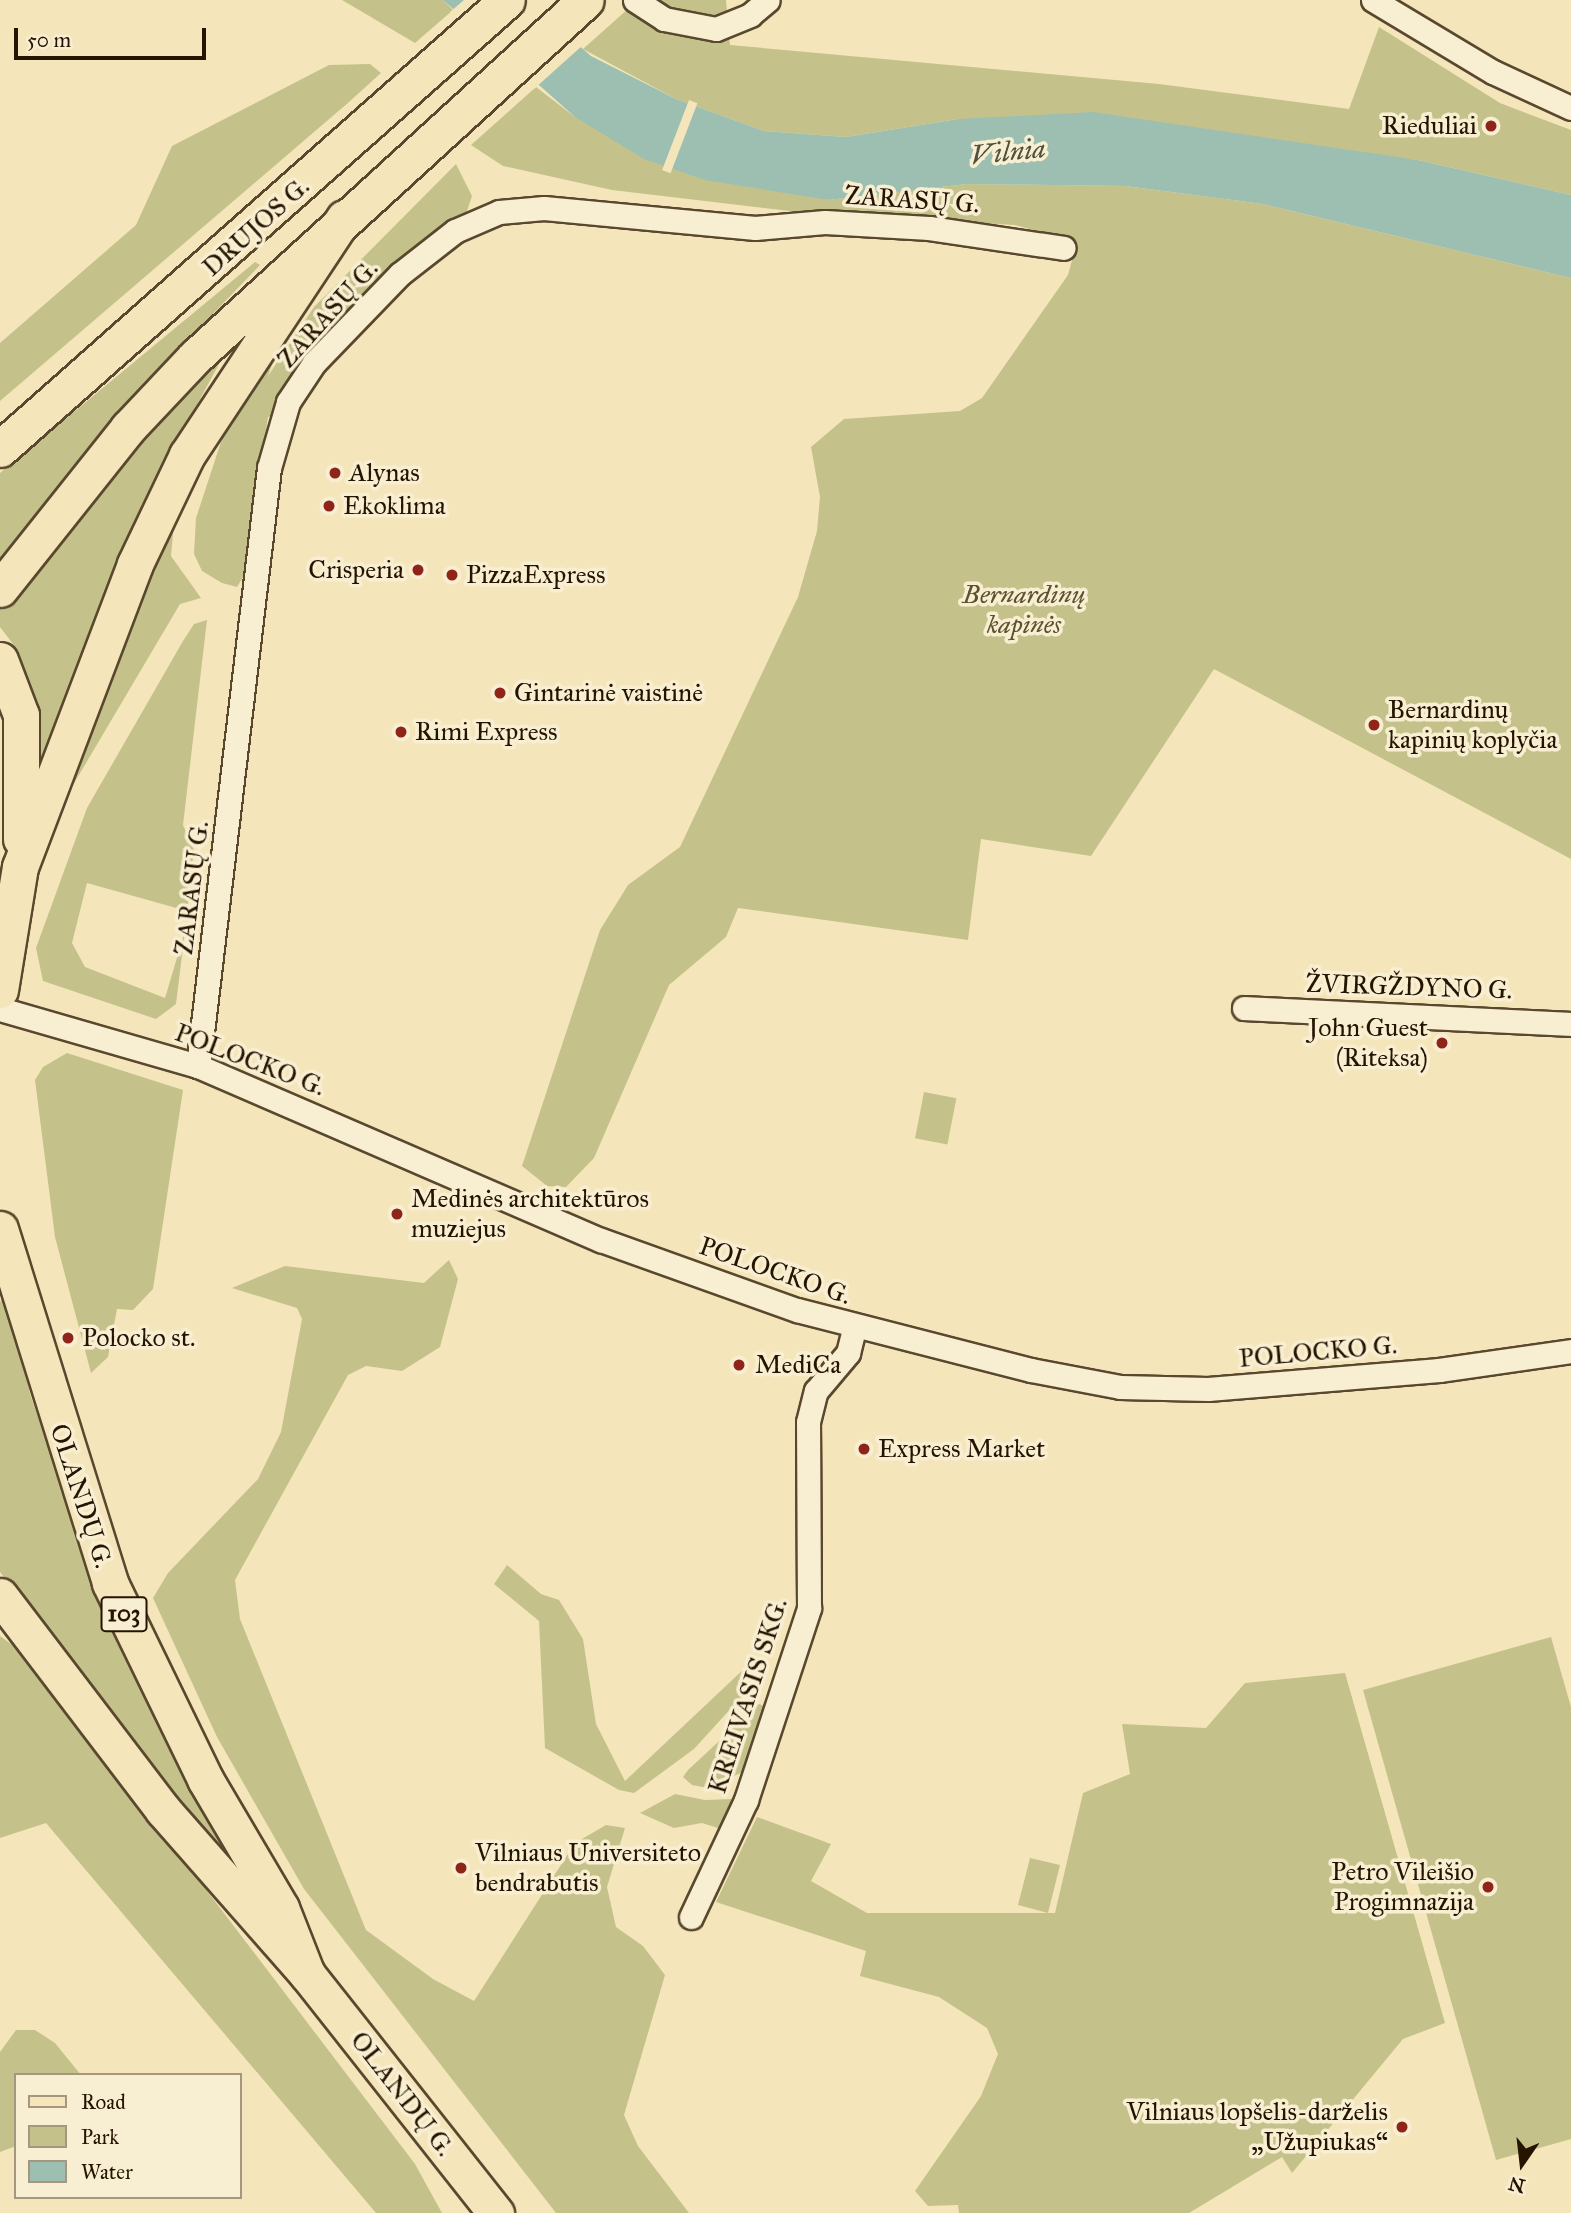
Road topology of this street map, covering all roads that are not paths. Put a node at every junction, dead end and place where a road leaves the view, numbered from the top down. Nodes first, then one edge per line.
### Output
1 (508, 0) edge
2 (586, 0) edge
3 (635, 0) edge
4 (768, 0) edge
5 (1373, 0) edge
6 (1571, 108) edge
7 (344, 218) junction
8 (1064, 248) dead end
9 (0, 449) edge
10 (0, 589) edge
11 (6, 671) edge
12 (20, 867) junction
13 (0, 990) edge
14 (0, 1009) edge
15 (1244, 1009) dead end
16 (1571, 1024) edge
17 (198, 1066) junction
18 (0, 1229) edge
19 (855, 1329) junction
20 (1571, 1352) edge
21 (0, 1597) edge
22 (691, 1917) dead end
23 (307, 1974) junction
24 (496, 2213) edge

1 - 9 main road, DRUJOS G.
2 - 7 main road, DRUJOS G.
3 - 4 street
5 - 6 street
7 - 10 main road
7 - 12 main road
8 - 17 street, ZARASŲ G.
11 - 12 main road
12 - 13 main road
14 - 17 street, POLOCKO G.
15 - 16 street, ŽVIRGŽDYNO G.
17 - 19 street, POLOCKO G.
18 - 23 main road, OLANDŲ G. / 103
19 - 20 street, POLOCKO G.
19 - 22 street, KREIVASIS SKG.
21 - 23 main road, OLANDŲ G. / 103
23 - 24 main road, OLANDŲ G. / 103

